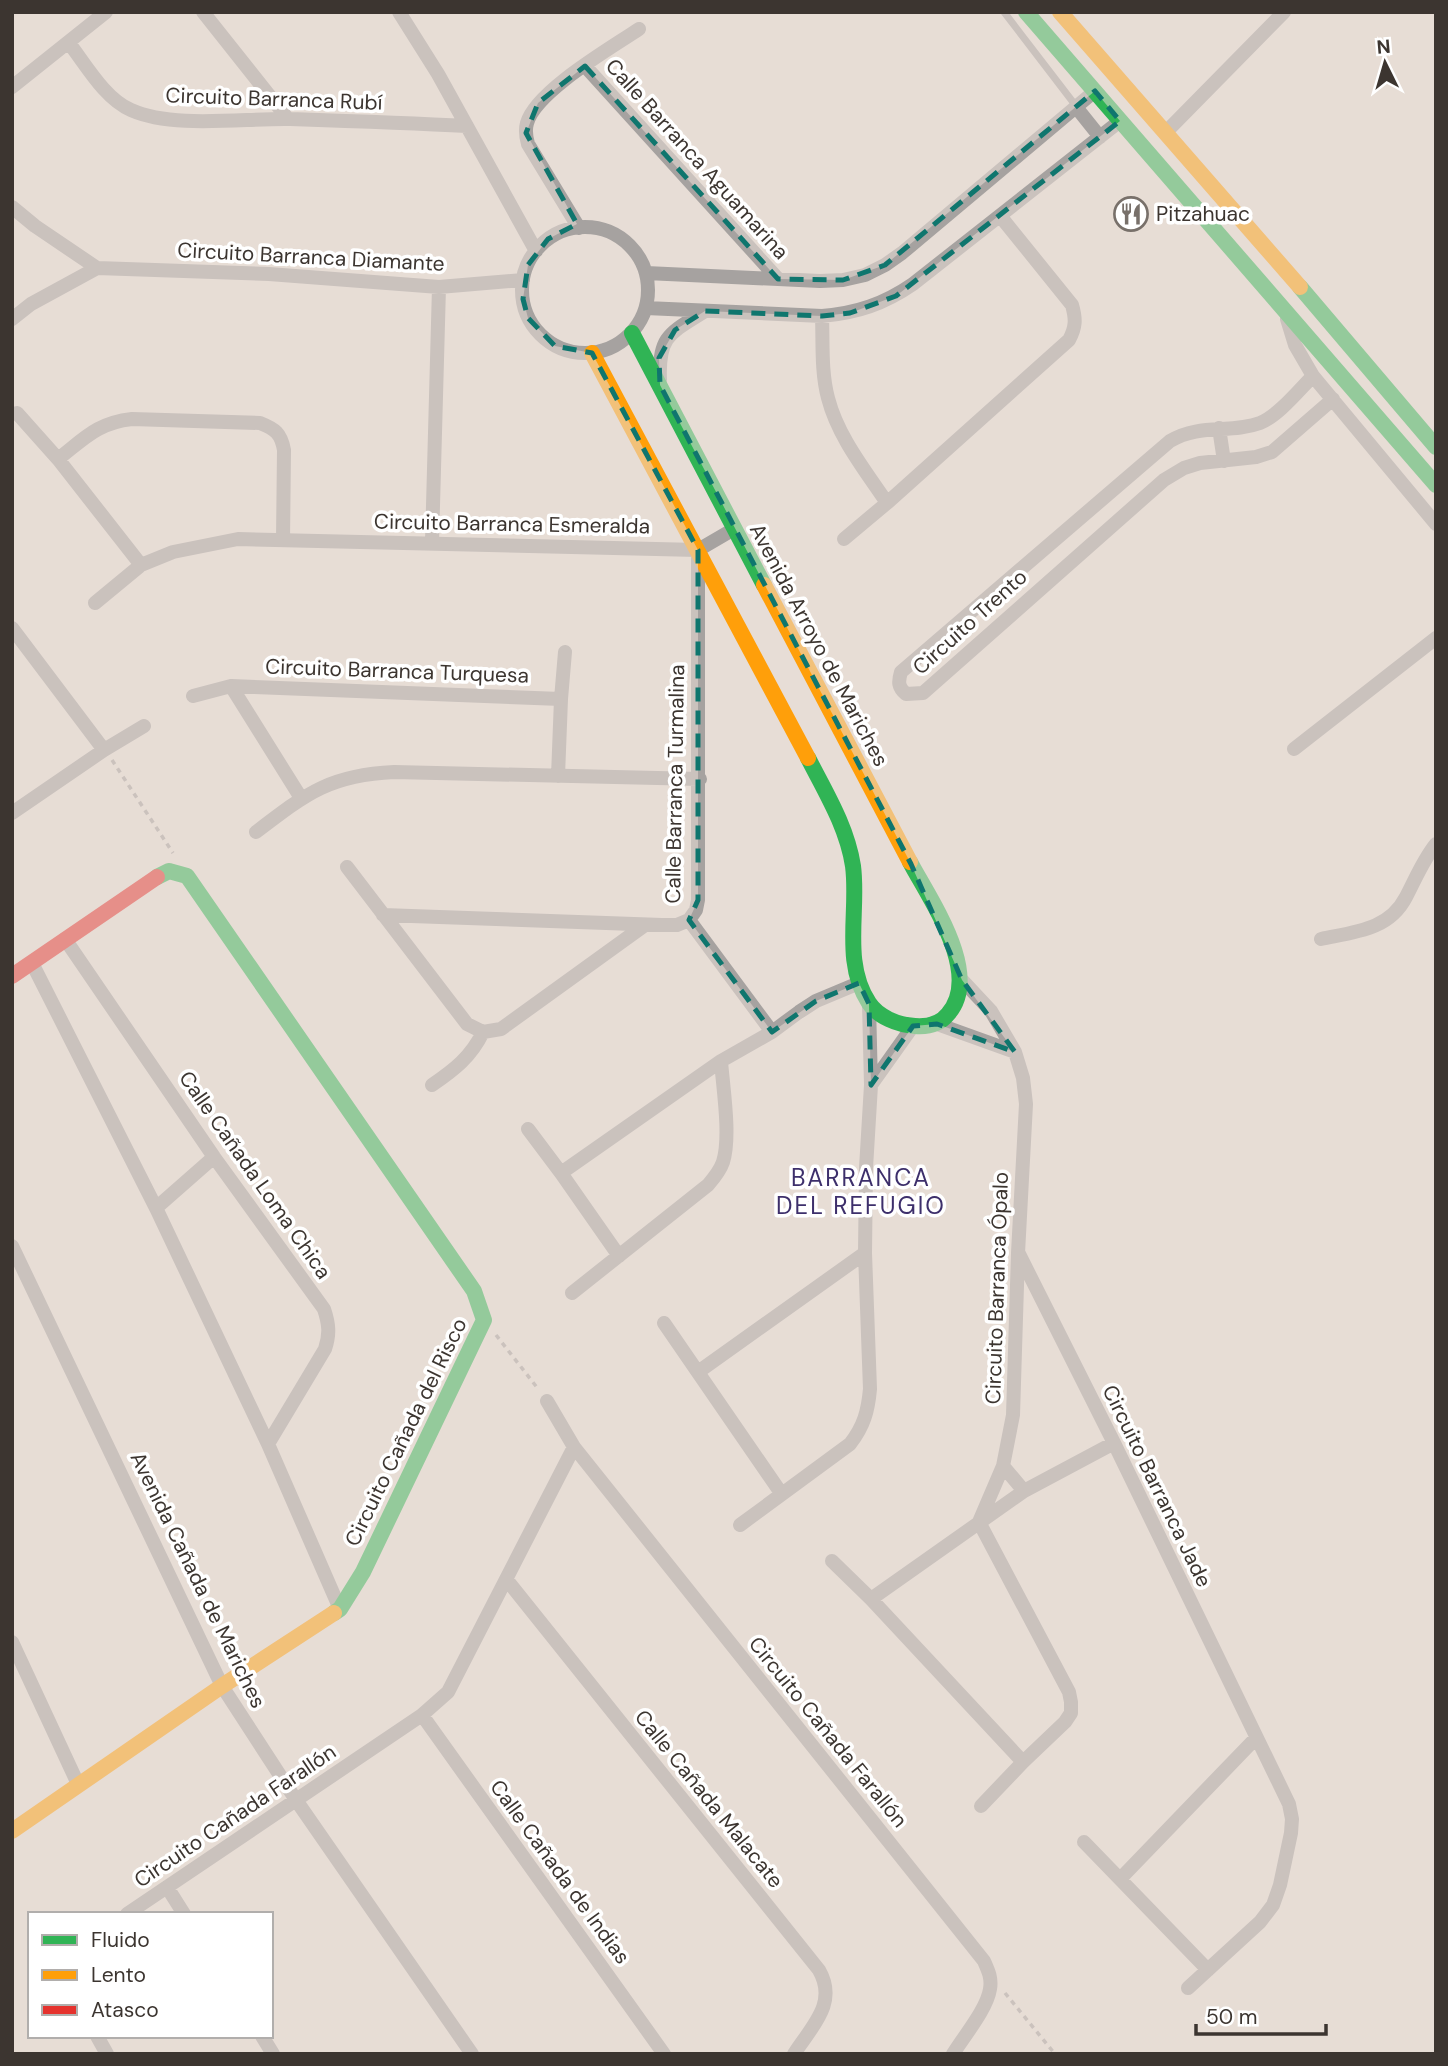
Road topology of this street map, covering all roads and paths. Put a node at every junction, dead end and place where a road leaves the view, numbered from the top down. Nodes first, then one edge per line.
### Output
1 (106, 12) edge
2 (203, 12) edge
3 (399, 12) edge
4 (1004, 12) edge
5 (1026, 12) edge
6 (1060, 12) edge
7 (1284, 12) edge
8 (639, 29) dead end
9 (69, 43) junction
10 (584, 66) junction
11 (12, 87) edge
12 (1095, 90) junction
13 (1076, 107) junction
14 (288, 119) junction
15 (1120, 121) junction
16 (467, 126) junction
17 (1166, 132) junction
18 (1100, 136) junction
19 (12, 207) edge
20 (1001, 217) junction
21 (579, 228) junction
22 (536, 251) junction
23 (97, 268) junction
24 (646, 273) junction
25 (778, 279) junction
26 (523, 280) junction
27 (439, 287) junction
28 (646, 308) junction
29 (705, 311) junction
30 (1285, 311) junction
31 (822, 316) junction
32 (12, 319) edge
33 (632, 333) junction
34 (592, 353) junction
35 (1313, 376) junction
36 (660, 385) junction
37 (1333, 399) junction
38 (16, 414) dead end
39 (1219, 428) junction
40 (1436, 447) edge
41 (58, 459) junction
42 (1146, 459) junction
43 (1224, 461) junction
44 (1164, 480) junction
45 (1436, 485) edge
46 (887, 503) junction
47 (1436, 524) edge
48 (734, 529) junction
49 (844, 538) dead end
50 (283, 540) junction
51 (432, 542) junction
52 (698, 550) junction
53 (141, 565) junction
54 (1016, 575) junction
55 (1032, 594) junction
56 (94, 603) dead end
57 (12, 628) edge
58 (1436, 638) edge
59 (565, 652) dead end
60 (231, 686) junction
61 (193, 696) dead end
62 (561, 699) junction
63 (144, 726) dead end
64 (1294, 748) dead end
65 (104, 750) junction
66 (558, 776) junction
67 (700, 779) junction
68 (301, 798) junction
69 (12, 813) edge
70 (256, 832) dead end
71 (1436, 844) edge
72 (347, 867) dead end
73 (187, 876) junction
74 (383, 915) junction
75 (689, 920) junction
76 (645, 925) junction
77 (65, 939) junction
78 (1321, 939) dead end
79 (32, 963) junction
80 (12, 976) edge
81 (962, 980) junction
82 (859, 983) junction
83 (869, 1004) junction
84 (937, 1024) junction
85 (913, 1026) junction
86 (483, 1032) junction
87 (772, 1032) junction
88 (1015, 1052) junction
89 (721, 1061) junction
90 (432, 1085) dead end
91 (871, 1085) junction
92 (527, 1129) dead end
93 (215, 1157) junction
94 (561, 1173) junction
95 (156, 1208) junction
96 (12, 1246) edge
97 (865, 1253) junction
98 (1018, 1253) junction
99 (619, 1256) junction
100 (572, 1293) dead end
101 (484, 1320) junction
102 (664, 1323) dead end
103 (698, 1372) junction
104 (547, 1401) joint
105 (1114, 1443) junction
106 (268, 1444) junction
107 (574, 1447) junction
108 (1003, 1466) junction
109 (1024, 1491) junction
110 (781, 1493) junction
111 (979, 1522) junction
112 (740, 1525) dead end
113 (832, 1561) dead end
114 (507, 1580) junction
115 (871, 1599) junction
116 (340, 1609) junction
117 (12, 1642) edge
118 (222, 1686) junction
119 (422, 1715) junction
120 (1255, 1738) junction
121 (1023, 1762) junction
122 (78, 1784) junction
123 (296, 1800) junction
124 (981, 1806) dead end
125 (12, 1831) edge
126 (1084, 1842) dead end
127 (1121, 1878) junction
128 (167, 1887) junction
129 (130, 1912) edge
130 (183, 1912) edge
131 (1208, 1969) junction
132 (990, 1975) junction
133 (1188, 1988) dead end
134 (98, 2038) edge
135 (263, 2038) edge
136 (107, 2054) edge
137 (273, 2054) edge
138 (472, 2054) edge
139 (664, 2054) edge
140 (794, 2054) edge
141 (953, 2054) edge
142 (1055, 2054) edge

1 - 9 street
2 - 14 street
3 - 16 street
4 - 13 lane
5 - 12 street
6 - 17 street
7 - 17 street
8 - 10 street
9 - 11 street
9 - 14 street, Circuito Barranca Rubí
10 - 21 street
10 - 25 street, Calle Barranca Aguamarina
12 - 13 street
12 - 15 street
13 - 18 street
13 - 25 street
14 - 16 street, Circuito Barranca Rubí
15 - 18 street
15 - 30 street
16 - 22 street
17 - 40 street
18 - 20 street
19 - 23 street
20 - 31 street
20 - 46 street
21 - 22 street
21 - 24 street
22 - 26 street
23 - 27 street, Circuito Barranca Diamante
23 - 32 street
24 - 25 street
24 - 28 street
26 - 27 street, Circuito Barranca Diamante
26 - 34 street
27 - 51 street
28 - 29 street
28 - 33 street
29 - 31 street
29 - 36 street
30 - 35 street
30 - 45 street
31 - 46 street
33 - 34 street
33 - 36 street, Avenida Arroyo de Mariches
34 - 52 street
35 - 37 street
35 - 39 street, Circuito Trento
36 - 48 street, Avenida Arroyo de Mariches
37 - 43 street, Circuito Trento
37 - 47 street
38 - 41 street
39 - 42 street, Circuito Trento
39 - 43 street
41 - 50 street
41 - 53 street
42 - 44 street
42 - 54 street, Circuito Trento
43 - 44 street, Circuito Trento
44 - 55 street, Circuito Trento
46 - 49 street
48 - 52 street
48 - 81 street, Avenida Arroyo de Mariches
50 - 51 street, Circuito Barranca Esmeralda
50 - 53 street, Circuito Barranca Esmeralda
51 - 52 street, Circuito Barranca Esmeralda
52 - 67 street, Calle Barranca Turmalina
52 - 82 street
53 - 56 street, Circuito Barranca Esmeralda
54 - 55 street
54 - 55 street, Circuito Trento
57 - 65 street
58 - 64 street
59 - 62 street
60 - 61 street, Circuito Barranca Turquesa
60 - 62 street, Circuito Barranca Turquesa
60 - 68 street
62 - 66 street
63 - 65 street
65 - 69 street
65 - 73 path
66 - 67 street
66 - 68 street
67 - 75 street, Calle Barranca Turmalina
68 - 70 street
71 - 78 street
72 - 74 street
73 - 77 street
73 - 101 street, Circuito Cañada del Risco
74 - 76 street
74 - 86 street
75 - 76 street
75 - 87 street, Calle Barranca Turmalina
76 - 86 street
77 - 79 street
77 - 93 street, Calle Cañada Loma Chica
79 - 80 street
79 - 95 street
81 - 84 street
81 - 88 street, Circuito Barranca Ópalo
82 - 83 street
82 - 87 street
83 - 85 street
83 - 91 street
84 - 85 street
84 - 88 street
85 - 91 street
86 - 90 street
87 - 89 street
88 - 98 street, Circuito Barranca Ópalo
89 - 94 street
89 - 99 street
91 - 97 street
92 - 94 street
93 - 95 street
93 - 106 street, Calle Cañada Loma Chica
94 - 99 street
95 - 106 street
96 - 118 street, Avenida Cañada de Mariches
97 - 103 street
97 - 110 street
98 - 105 street, Circuito Barranca Jade
98 - 108 street, Circuito Barranca Ópalo
99 - 100 street
101 - 104 path
101 - 116 street, Circuito Cañada del Risco
102 - 103 street
103 - 110 street
104 - 107 street, Circuito Cañada Farallón
105 - 109 street
105 - 120 street, Circuito Barranca Jade
106 - 116 street
107 - 114 street, Circuito Cañada Farallón
107 - 132 street, Circuito Cañada Farallón
108 - 109 street
108 - 111 street, Circuito Barranca Ópalo
109 - 111 street
110 - 112 street
111 - 115 street
111 - 121 street
113 - 115 street
114 - 119 street, Circuito Cañada Farallón
114 - 140 street, Calle Cañada Malacate
115 - 121 street
116 - 118 street, Circuito Cañada del Risco
117 - 122 street
118 - 122 street, Circuito Cañada del Risco
118 - 123 street, Avenida Cañada de Mariches
119 - 123 street, Circuito Cañada Farallón
119 - 139 street, Calle Cañada de Indias
120 - 127 street
120 - 131 street, Circuito Barranca Jade
121 - 124 street
122 - 125 street, Circuito Cañada del Risco
123 - 128 street, Circuito Cañada Farallón
123 - 138 street, Avenida Cañada de Mariches
126 - 127 street
127 - 131 street
128 - 129 street, Circuito Cañada Farallón
128 - 130 street
131 - 133 street, Circuito Barranca Jade
132 - 141 street
132 - 142 path
134 - 136 street
135 - 137 street

